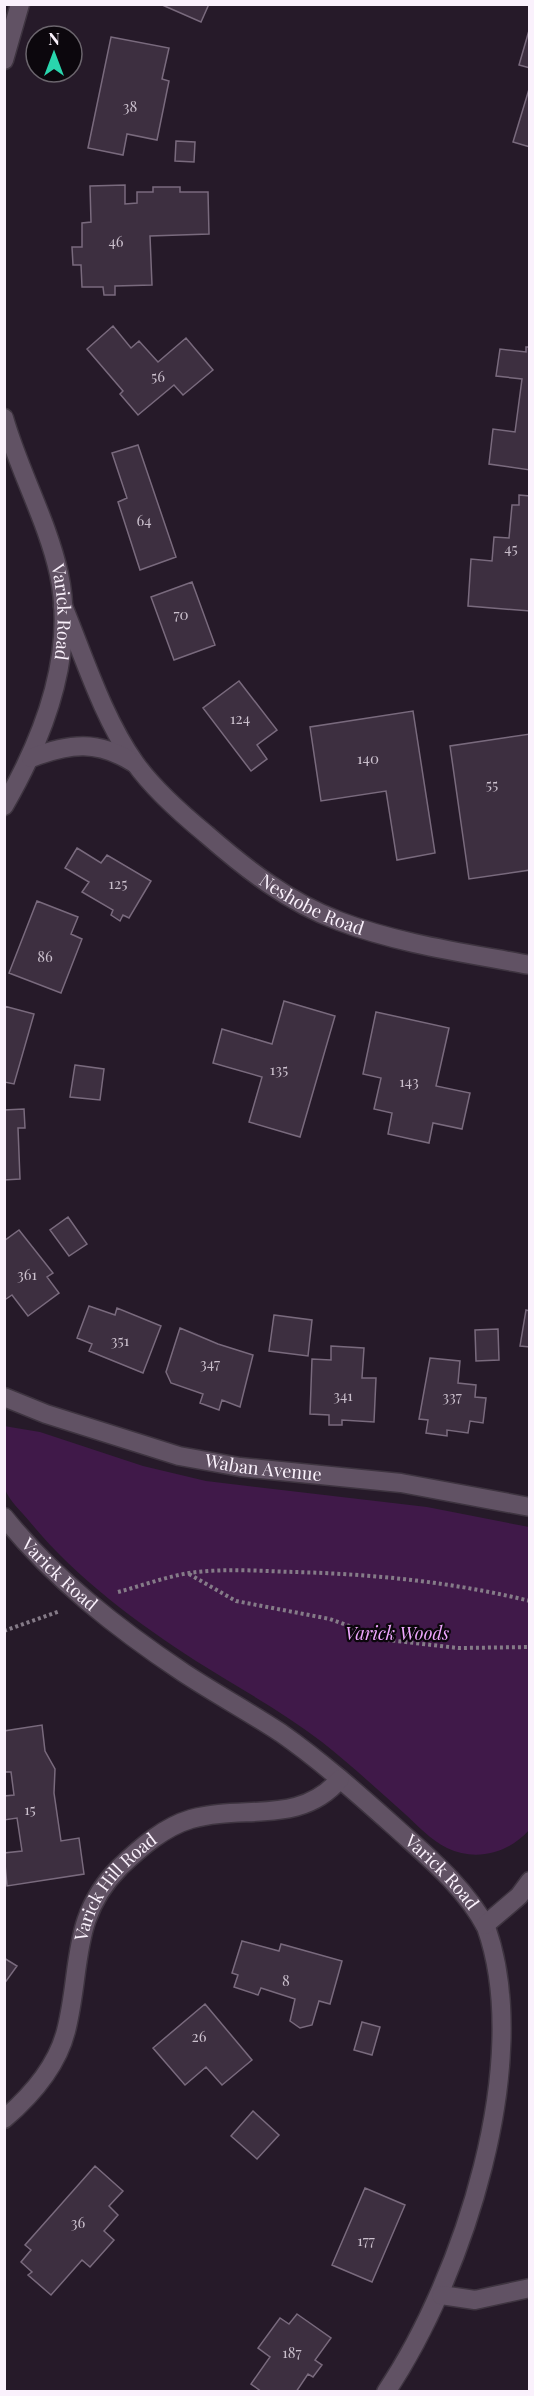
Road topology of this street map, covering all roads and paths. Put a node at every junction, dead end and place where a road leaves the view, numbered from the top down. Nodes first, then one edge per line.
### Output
1 (20, 4) edge
2 (4, 60) edge
3 (4, 418) edge
4 (63, 606) junction
5 (31, 758) junction
6 (136, 764) junction
7 (4, 806) edge
8 (530, 965) edge
9 (4, 1397) edge
10 (530, 1507) edge
11 (4, 1517) edge
12 (188, 1574) junction
13 (87, 1601) junction
14 (530, 1601) edge
15 (4, 1631) edge
16 (530, 1647) edge
17 (340, 1779) junction
18 (530, 1881) edge
19 (486, 1925) junction
20 (4, 2119) edge
21 (530, 2288) edge
22 (441, 2295) junction
23 (386, 2391) edge

1 - 2 street
3 - 4 street, Varick Road
4 - 5 street, Varick Road
4 - 6 street, Neshobe Road
5 - 6 street, Neshobe Road
5 - 7 street, Varick Road
6 - 8 street, Neshobe Road
9 - 10 street, Waban Avenue
11 - 13 street, Varick Road
12 - 13 path
12 - 14 path
12 - 16 path
13 - 15 path
13 - 17 street, Varick Road
17 - 19 street, Varick Road
17 - 20 street, Varick Hill Road
18 - 19 street
19 - 22 street, Varick Road
21 - 22 street
22 - 23 street, Varick Road

